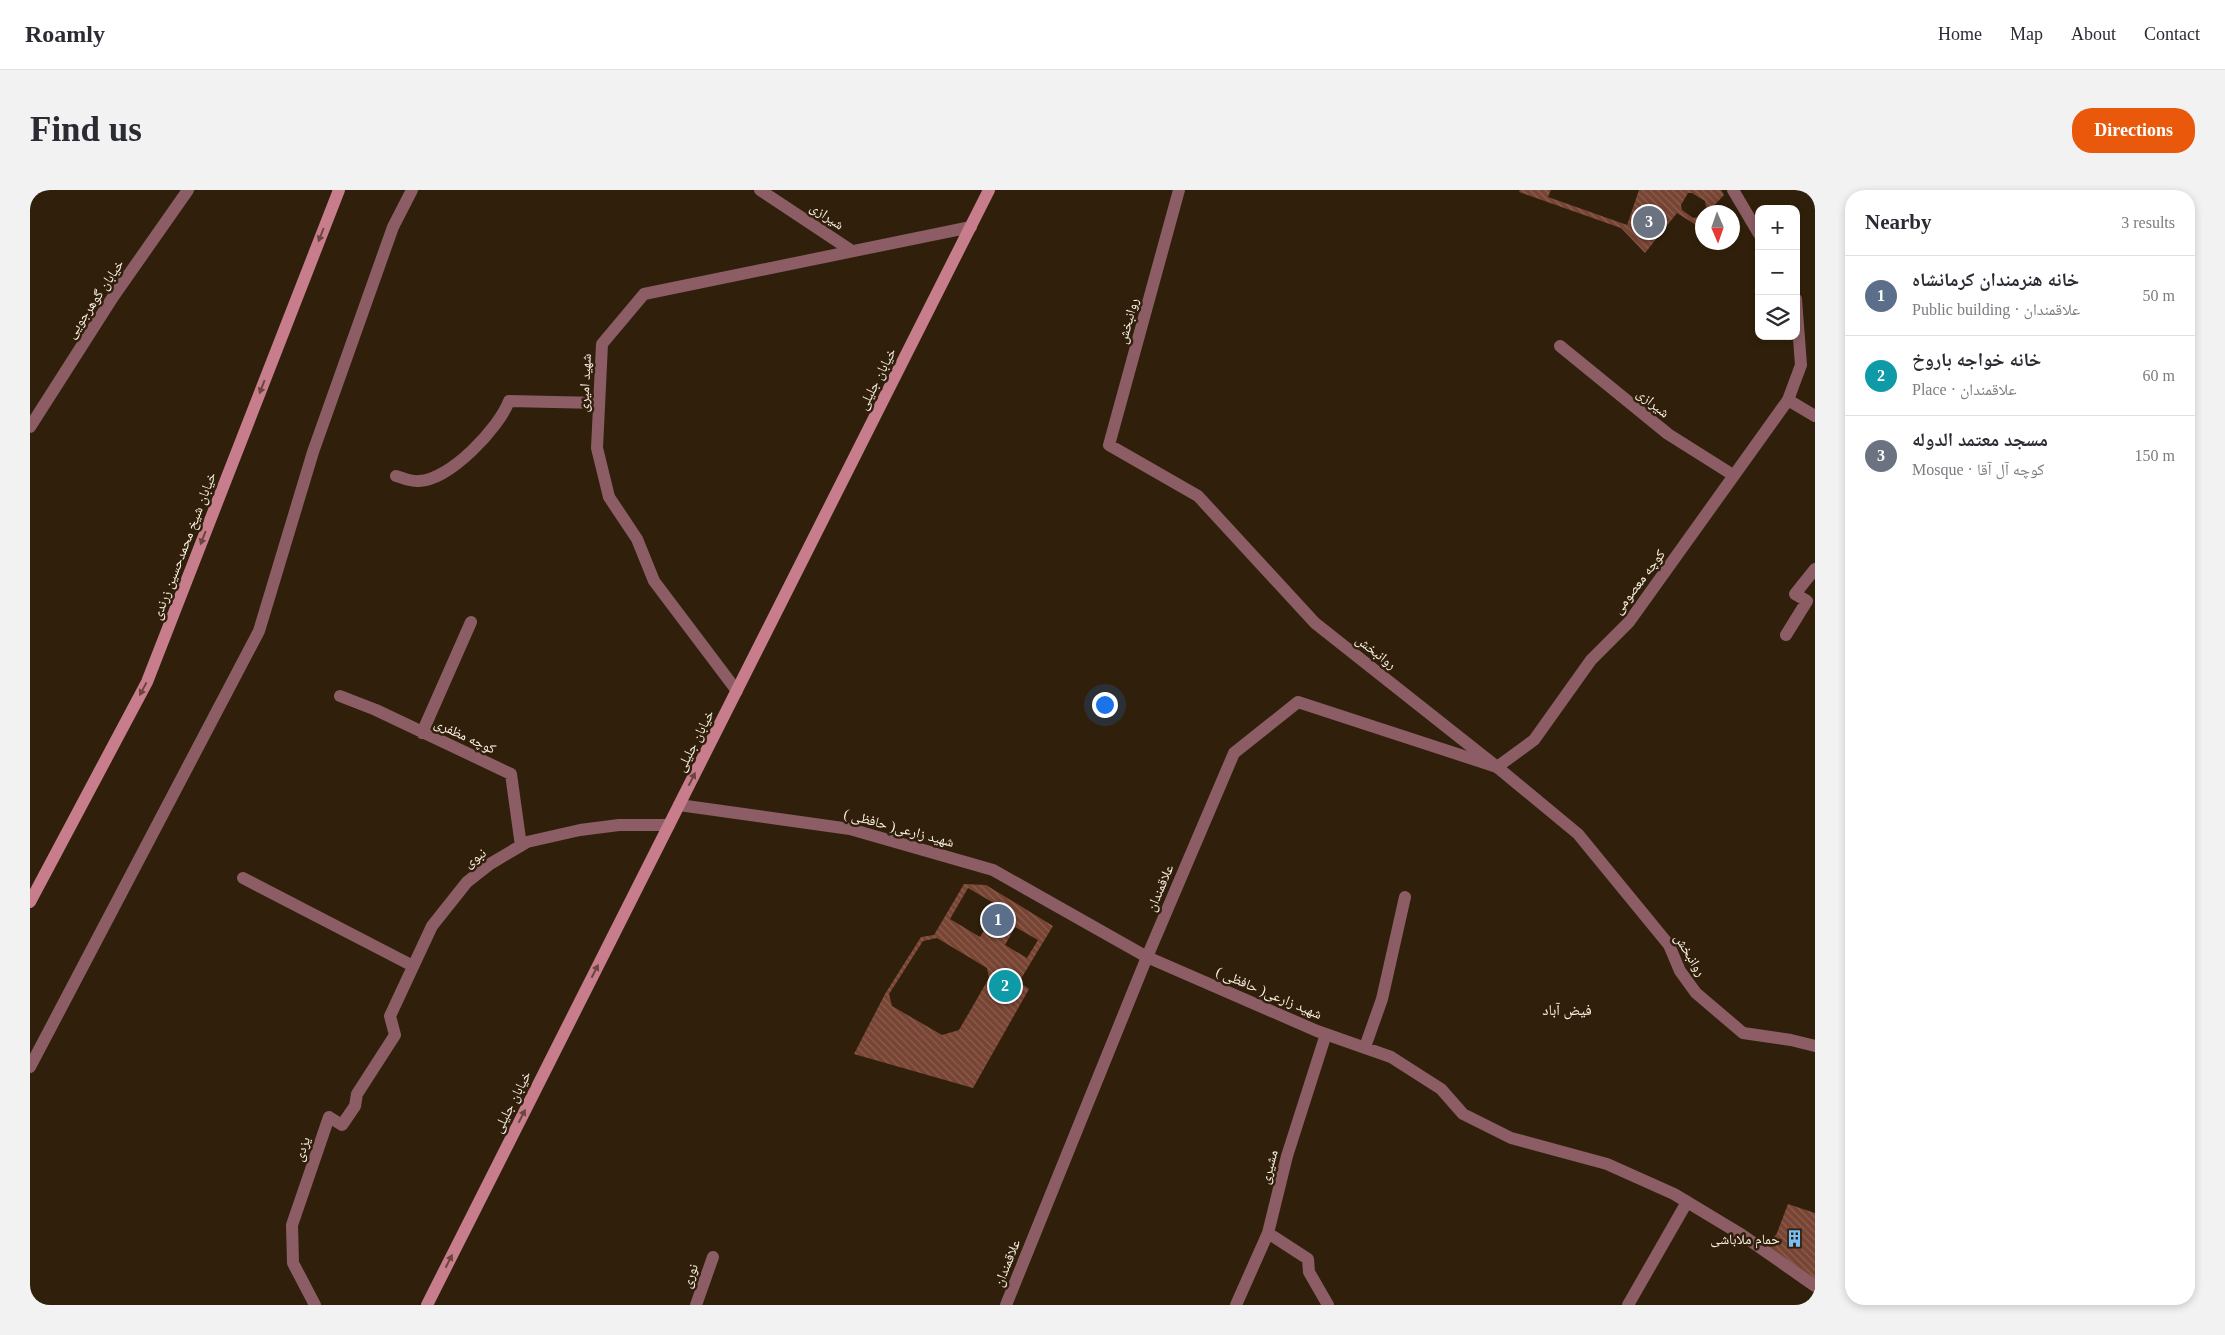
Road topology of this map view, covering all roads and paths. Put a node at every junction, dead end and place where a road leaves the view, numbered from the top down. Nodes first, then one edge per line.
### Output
1 (188, 190) edge
2 (339, 190) edge
3 (412, 190) edge
4 (760, 190) edge
5 (990, 190) edge
6 (1179, 190) edge
7 (1733, 190) edge
8 (971, 227) junction
9 (1755, 227) edge
10 (852, 251) junction
11 (1799, 340) edge
12 (1560, 346) dead end
13 (1788, 400) junction
14 (599, 403) junction
15 (1815, 416) edge
16 (30, 427) edge
17 (1733, 475) junction
18 (396, 476) dead end
19 (1815, 569) edge
20 (471, 622) dead end
21 (1786, 634) dead end
22 (736, 691) junction
23 (340, 696) dead end
24 (422, 733) junction
25 (1498, 767) junction
26 (679, 805) junction
27 (669, 825) junction
28 (521, 846) junction
29 (243, 878) dead end
30 (1405, 896) dead end
31 (30, 902) edge
32 (1148, 957) junction
33 (413, 966) junction
34 (1326, 1034) junction
35 (395, 1035) joint
36 (1815, 1046) edge
37 (1364, 1047) junction
38 (30, 1067) edge
39 (1687, 1202) junction
40 (1268, 1233) junction
41 (712, 1257) dead end
42 (1815, 1286) edge
43 (314, 1305) edge
44 (427, 1305) edge
45 (696, 1305) edge
46 (1006, 1305) edge
47 (1236, 1305) edge
48 (1328, 1305) edge
49 (1628, 1305) edge

1 - 16 street, خیابان گوهرجویی
2 -> 31 main road, خیابان شیخ محمدحسین زرندی
3 - 38 street
4 - 10 street, شیرازی
5 - 8 main road, خیابان جلیلی
6 - 25 street, روانبخش
7 - 9 street
8 - 10 street, شهید امیری
8 - 22 main road, خیابان جلیلی
10 - 14 street, شهید امیری
11 - 13 street, کوچه معصومی
12 - 17 street, شیرازی
13 - 15 street
13 - 17 street, کوچه معصومی
14 - 18 street
14 - 22 street, شهید امیری
17 - 25 street, کوچه معصومی
19 - 21 street
20 - 24 street
26 -> 22 main road, خیابان جلیلی
23 - 24 street, کوچه مظفری
24 - 28 street, کوچه مظفری
25 - 32 street, علاقمندان
25 - 36 street, روانبخش
26 - 27 main road, خیابان جلیلی
26 - 32 street, شهید زارعی( حافظی )
27 - 28 street, نبوی
44 -> 27 main road, خیابان جلیلی
28 - 33 street, نبوی
29 - 33 street
30 - 37 street
32 - 34 street, شهید زارعی( حافظی )
32 - 46 street, علاقمندان
33 - 35 street, نبوی
34 - 37 street, شهید زارعی( حافظی )
34 - 40 street, مشیری
35 - 43 street, یزدی
37 - 39 street, شهید زارعی( حافظی )
39 - 42 street, شهید زارعی( حافظی )
39 - 49 street
40 - 47 street, مشیری
40 - 48 street
41 - 45 street, نوری

